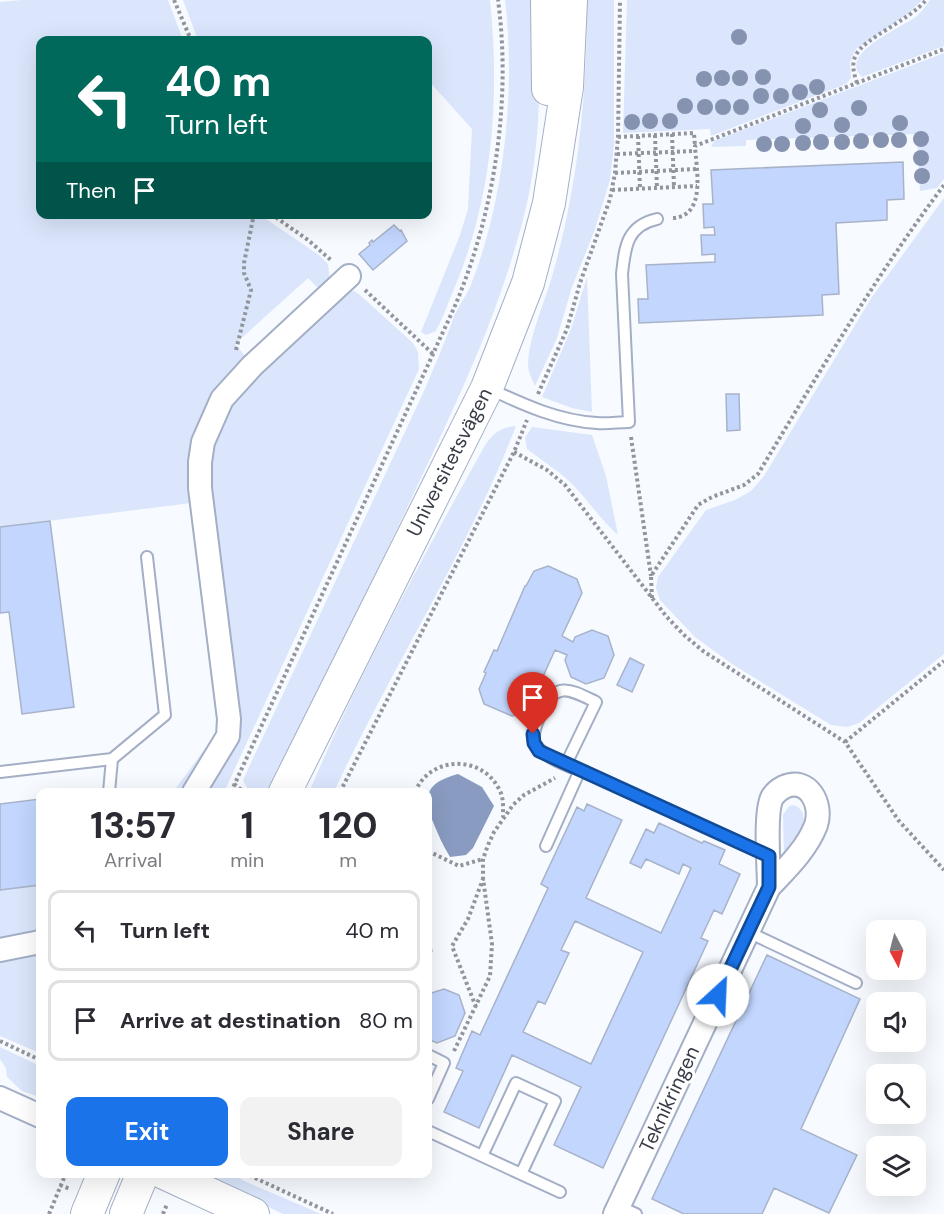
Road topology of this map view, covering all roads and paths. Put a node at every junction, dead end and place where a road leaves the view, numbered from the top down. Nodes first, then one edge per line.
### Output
1 (174, 0) edge
2 (498, 0) edge
3 (547, 0) edge
4 (571, 0) edge
5 (926, 0) edge
6 (189, 36) edge
7 (944, 48) edge
8 (857, 83) junction
9 (672, 134) junction
10 (655, 135) junction
11 (638, 136) junction
12 (618, 137) dead end
13 (695, 148) junction
14 (673, 152) junction
15 (639, 153) junction
16 (656, 153) junction
17 (617, 154) dead end
18 (674, 170) junction
19 (696, 170) junction
20 (657, 171) junction
21 (640, 172) junction
22 (615, 173) dead end
23 (944, 185) edge
24 (697, 186) junction
25 (674, 187) junction
26 (657, 188) junction
27 (640, 189) junction
28 (612, 190) dead end
29 (549, 203) junction
30 (253, 219) edge
31 (657, 219) joint
32 (349, 276) dead end
33 (236, 351) dead end
34 (487, 388) junction
35 (629, 422) junction
36 (514, 452) dead end
37 (147, 557) dead end
38 (651, 576) junction
39 (652, 598) junction
40 (944, 661) edge
41 (326, 712) junction
42 (845, 742) junction
43 (112, 759) junction
44 (566, 764) junction
45 (580, 770) junction
46 (0, 772) edge
47 (234, 784) junction
48 (110, 788) edge
49 (196, 788) edge
50 (232, 788) edge
51 (239, 788) edge
52 (287, 788) edge
53 (298, 788) edge
54 (418, 788) edge
55 (503, 817) junction
56 (546, 846) dead end
57 (432, 853) edge
58 (483, 859) junction
59 (778, 861) joint
60 (944, 870) edge
61 (483, 878) junction
62 (748, 932) junction
63 (36, 943) edge
64 (0, 950) edge
65 (856, 983) dead end
66 (476, 1007) junction
67 (0, 1041) edge
68 (432, 1057) edge
69 (36, 1058) edge
70 (444, 1062) junction
71 (432, 1090) edge
72 (0, 1098) edge
73 (36, 1114) edge
74 (432, 1133) edge
75 (482, 1156) junction
76 (521, 1174) junction
77 (64, 1178) edge
78 (102, 1178) edge
79 (142, 1178) edge
80 (175, 1178) edge
81 (255, 1178) edge
82 (560, 1192) dead end
83 (623, 1211) edge
84 (49, 1214) edge
85 (87, 1214) edge
86 (126, 1214) edge
87 (253, 1214) edge
88 (333, 1214) edge

1 - 6 path
2 - 47 path
3 - 29 main road, Universitetsvägen
4 - 29 main road, Universitetsvägen
5 - 8 path
7 - 8 path
8 - 13 path
9 - 10 path
9 - 13 path
9 - 14 path
10 - 11 path
10 - 16 path
11 - 12 path
11 - 15 path
13 - 14 path
13 - 19 path
14 - 16 path
14 - 18 path
15 - 16 path
15 - 17 path
15 - 21 path
16 - 20 path
18 - 19 path
18 - 20 path
18 - 25 path
19 - 24 path
20 - 21 path
20 - 26 path
21 - 22 path
21 - 27 path
23 - 38 path
24 - 25 path
24 - 31 path
25 - 26 path
26 - 27 path
27 - 28 path
29 - 34 main road, Universitetsvägen
30 - 33 path
31 - 35 lane
32 - 49 street
34 - 35 lane
34 - 41 main road, Universitetsvägen
35 - 38 path
36 - 39 path
37 - 43 lane
38 - 39 path
39 - 42 path
40 - 42 path
41 - 52 main road, Universitetsvägen
41 - 53 main road, Universitetsvägen
42 - 60 path
43 - 46 lane
43 - 48 lane
44 - 44 lane
44 - 45 lane
44 - 55 path
45 - 56 lane
45 - 59 lane
47 - 50 path
47 - 51 path
54 - 55 path
55 - 58 path
57 - 58 path
58 - 61 path
59 - 62 street, Teknikringen
61 - 66 path
61 - 66 path
62 - 65 lane
62 - 83 street, Teknikringen
63 - 64 street
66 - 70 path
67 - 69 path
68 - 70 lane
70 - 71 lane
72 - 73 street
74 - 75 lane
75 - 76 lane
75 - 76 lane
76 - 82 lane
77 - 84 path
78 - 85 main road
79 - 86 main road
80 - 87 main road
81 - 88 path

